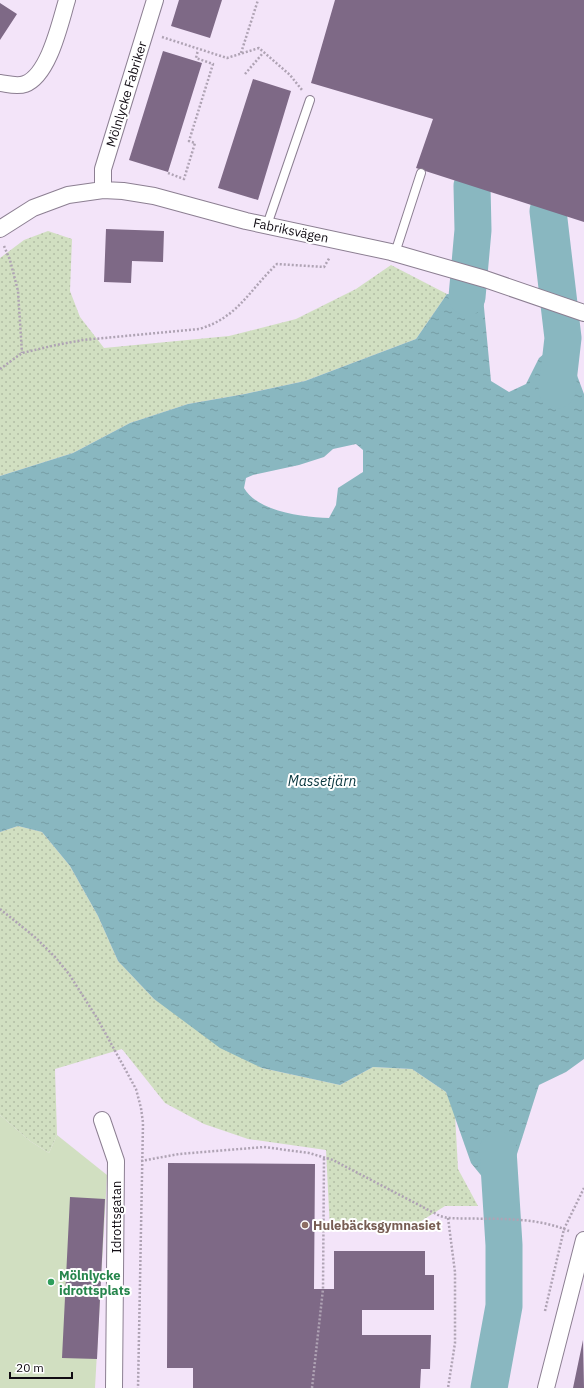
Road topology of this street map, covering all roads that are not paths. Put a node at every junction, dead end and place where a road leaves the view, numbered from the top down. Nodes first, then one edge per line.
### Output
1 (67, 0) edge
2 (155, 0) edge
3 (0, 83) edge
4 (310, 100) road end
5 (421, 173) dead end
6 (103, 190) junction
7 (266, 225) junction
8 (2, 237) edge
9 (395, 253) junction
10 (584, 313) edge
11 (102, 1120) dead end
12 (578, 1236) edge
13 (114, 1388) edge
14 (546, 1388) edge

1 - 3 street
2 - 6 street, Mölnlycke Fabriker
4 - 7 lane
5 - 9 lane
6 - 7 street, Fabriksvägen
6 - 8 street, Fabriksvägen
7 - 9 street, Fabriksvägen
9 - 10 street, Fabriksvägen
11 - 13 street, Idrottsgatan
12 - 14 street

